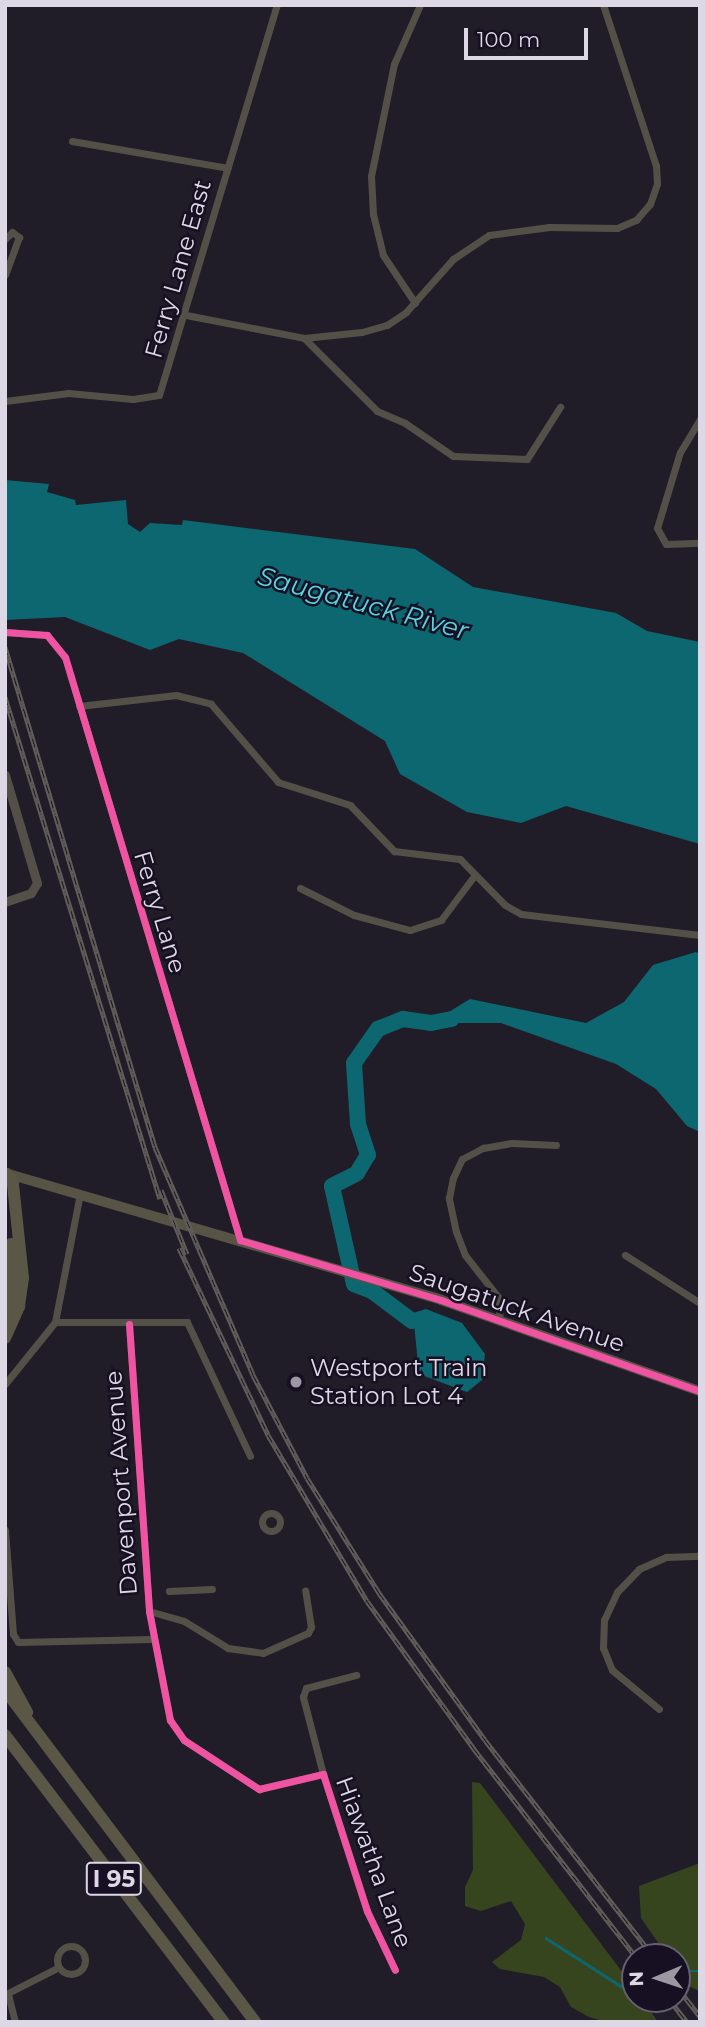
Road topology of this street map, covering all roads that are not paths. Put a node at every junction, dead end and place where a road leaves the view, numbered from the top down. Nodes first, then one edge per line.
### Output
1 (277, 5) edge
2 (420, 5) edge
3 (603, 5) edge
4 (72, 141) dead end
5 (228, 168) junction
6 (5, 240) edge
7 (11, 251) junction
8 (5, 275) edge
9 (415, 303) junction
10 (186, 315) junction
11 (304, 338) junction
12 (5, 401) edge
13 (560, 407) dead end
14 (700, 419) edge
15 (700, 543) edge
16 (8, 631) edge
17 (79, 706) junction
18 (5, 775) edge
19 (474, 876) junction
20 (300, 888) dead end
21 (5, 902) edge
22 (700, 935) edge
23 (556, 1144) dead end
24 (6, 1174) edge
25 (5, 1191) edge
26 (80, 1193) junction
27 (240, 1240) junction
28 (625, 1255) dead end
29 (700, 1303) edge
30 (5, 1312) edge
31 (500, 1321) junction
32 (55, 1322) junction
33 (129, 1324) junction
34 (5, 1338) edge
35 (5, 1384) edge
36 (700, 1391) edge
37 (250, 1456) dead end
38 (5, 1530) edge
39 (700, 1556) edge
40 (212, 1589) dead end
41 (305, 1590) dead end
42 (169, 1591) dead end
43 (149, 1611) junction
44 (152, 1639) junction
45 (5, 1672) edge
46 (356, 1675) dead end
47 (5, 1690) edge
48 (659, 1709) dead end
49 (5, 1735) edge
50 (44, 1747) junction
51 (323, 1774) junction
52 (59, 1966) dead end
53 (395, 1970) dead end
54 (15, 2022) edge
55 (224, 2022) edge
56 (255, 2022) edge

1 - 5 street, Ferry Lane East
2 - 9 street
3 - 9 street
4 - 5 street
5 - 10 street, Ferry Lane East
6 - 7 street
6 - 7 street
7 - 8 street
9 - 11 street
10 - 11 street
10 - 12 street, Ferry Lane East
11 - 13 street
14 - 15 street
16 - 17 street, Ferry Lane
17 - 19 street
17 - 27 street, Ferry Lane
18 - 21 street
19 - 20 street
19 - 22 street
23 - 31 street
24 - 26 main road, Saugatuck Avenue
24 - 34 highway
25 - 30 highway
26 - 27 main road, Saugatuck Avenue
26 - 32 street
27 - 31 main road, Saugatuck Avenue
28 - 29 street
31 - 36 main road, Saugatuck Avenue
32 - 33 street
32 - 35 street
33 - 37 street
33 - 43 street, Davenport Avenue
38 - 44 street
39 - 48 street
40 - 42 street
41 - 43 street
43 - 44 street, Davenport Avenue
44 - 51 street, Hiawatha Lane
45 - 50 highway
46 - 51 street
47 - 50 highway, I 95
49 - 55 highway, I 95
50 - 56 highway, I 95
51 - 53 street, Hiawatha Lane
52 - 54 street

